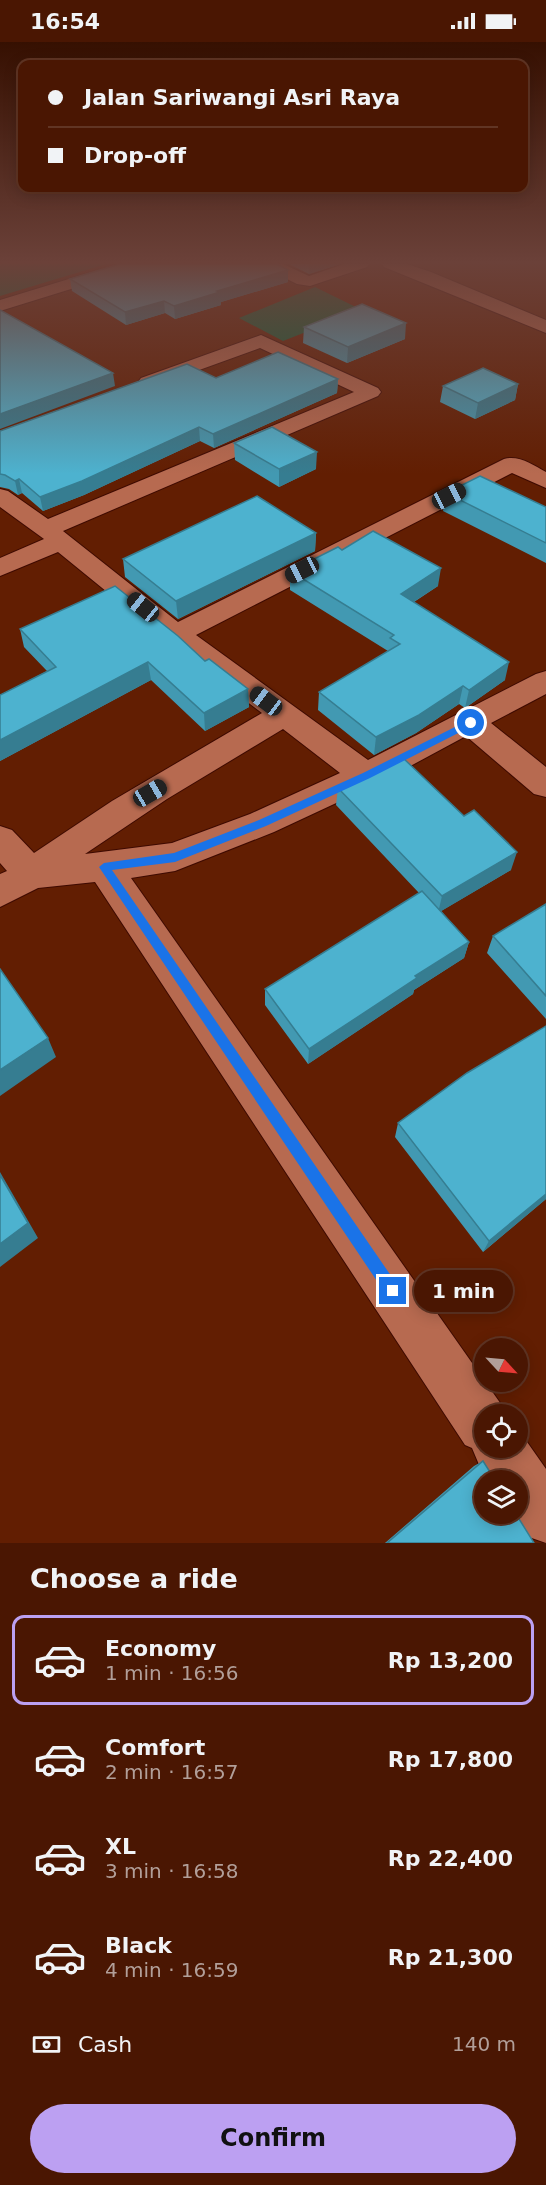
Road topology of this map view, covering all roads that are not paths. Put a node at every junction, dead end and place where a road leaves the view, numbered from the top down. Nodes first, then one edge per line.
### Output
1 (129, 389) edge
2 (546, 481) edge
3 (0, 496) edge
4 (53, 535) junction
5 (0, 568) edge
6 (176, 634) junction
7 (546, 681) edge
8 (284, 714) junction
9 (471, 723) junction
10 (366, 775) junction
11 (546, 785) edge
12 (0, 840) edge
13 (104, 867) junction
14 (32, 874) junction
15 (0, 892) edge
16 (474, 1411) edge
17 (506, 1458) edge
18 (546, 1516) edge

1 - 4 street
2 - 6 street
3 - 4 street
4 - 5 street
4 - 6 street
6 - 8 street
7 - 9 street
8 - 10 street
8 - 14 street
9 - 10 street
9 - 11 street
10 - 13 street
12 - 14 street
13 - 14 street
13 - 16 street
14 - 15 street
17 - 18 street

